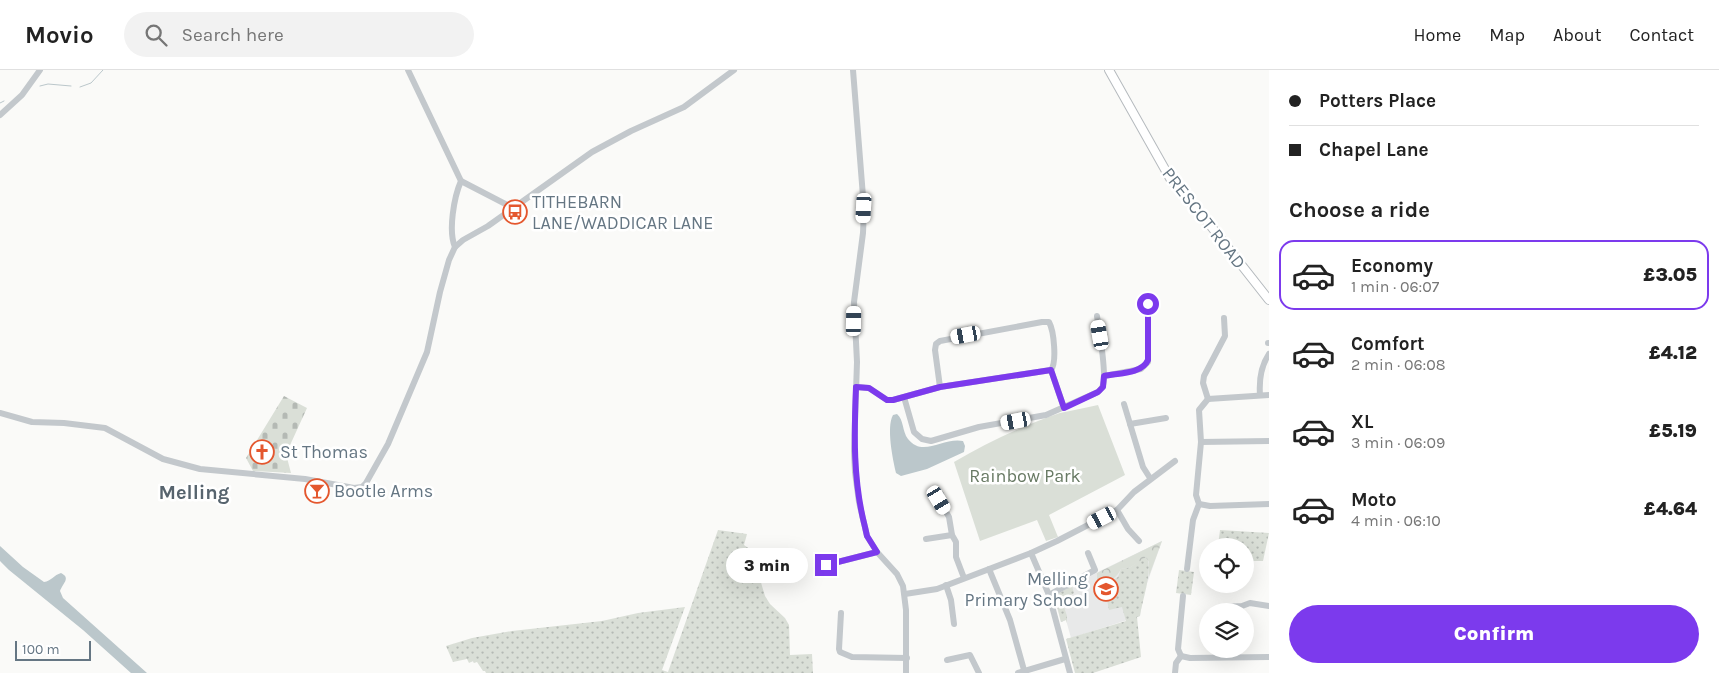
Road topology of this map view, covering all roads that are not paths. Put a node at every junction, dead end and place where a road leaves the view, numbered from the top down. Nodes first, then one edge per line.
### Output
1 (40, 70) edge
2 (408, 70) edge
3 (734, 70) edge
4 (854, 70) edge
5 (1109, 70) edge
6 (0, 115) edge
7 (461, 181) junction
8 (513, 208) junction
9 (455, 247) junction
10 (1269, 300) edge
11 (1148, 304) dead end
12 (1097, 316) dead end
13 (1224, 318) dead end
14 (1269, 354) edge
15 (1051, 370) junction
16 (1104, 376) junction
17 (856, 387) junction
18 (940, 387) junction
19 (1260, 395) junction
20 (1269, 395) edge
21 (904, 397) junction
22 (1208, 399) junction
23 (1124, 404) dead end
24 (1064, 408) junction
25 (0, 413) edge
26 (1166, 418) dead end
27 (1130, 424) junction
28 (1269, 441) edge
29 (1201, 442) junction
30 (1175, 461) dead end
31 (1150, 478) junction
32 (941, 494) dead end
33 (1200, 504) junction
34 (1269, 504) edge
35 (1117, 510) junction
36 (952, 535) junction
37 (926, 539) dead end
38 (1139, 541) dead end
39 (877, 552) junction
40 (1031, 553) junction
41 (1088, 553) dead end
42 (826, 565) dead end
43 (989, 569) junction
44 (1187, 569) dead end
45 (964, 578) junction
46 (946, 585) junction
47 (905, 594) junction
48 (1049, 594) junction
49 (1184, 596) dead end
50 (1254, 604) edge
51 (1269, 606) edge
52 (841, 613) dead end
53 (954, 624) dead end
54 (1181, 656) junction
55 (1269, 657) edge
56 (906, 658) junction
57 (1065, 659) junction
58 (948, 660) dead end
59 (1021, 672) edge
60 (906, 673) edge
61 (979, 673) edge
62 (1070, 673) edge
63 (1175, 673) edge

1 - 6 street
2 - 7 street
3 - 8 street
4 - 17 street
5 - 10 main road, PRESCOT ROAD
7 - 8 street
7 - 9 street
8 - 9 street
9 - 25 street
11 - 16 street
12 - 16 street
13 - 22 street
14 - 19 street
15 - 18 street
15 - 18 street
15 - 24 street
16 - 24 street
17 - 21 street
17 - 39 street
18 - 21 street
19 - 20 street
19 - 22 street
21 - 24 street
22 - 29 street
23 - 27 street
26 - 27 street
27 - 31 street
28 - 29 street
29 - 33 street
30 - 31 street
31 - 35 street
32 - 36 street
33 - 34 street
33 - 44 street
35 - 38 street
35 - 40 street
36 - 37 street
36 - 45 street
39 - 42 street
39 - 47 street
40 - 43 street
40 - 48 street
41 - 48 street
43 - 45 street
43 - 59 street
45 - 46 street
46 - 47 street
46 - 53 street
47 - 56 street
48 - 57 street
49 - 54 street
50 - 51 street
52 - 56 street
54 - 55 street
54 - 63 street
56 - 60 street
57 - 59 street
57 - 62 street
58 - 61 street

